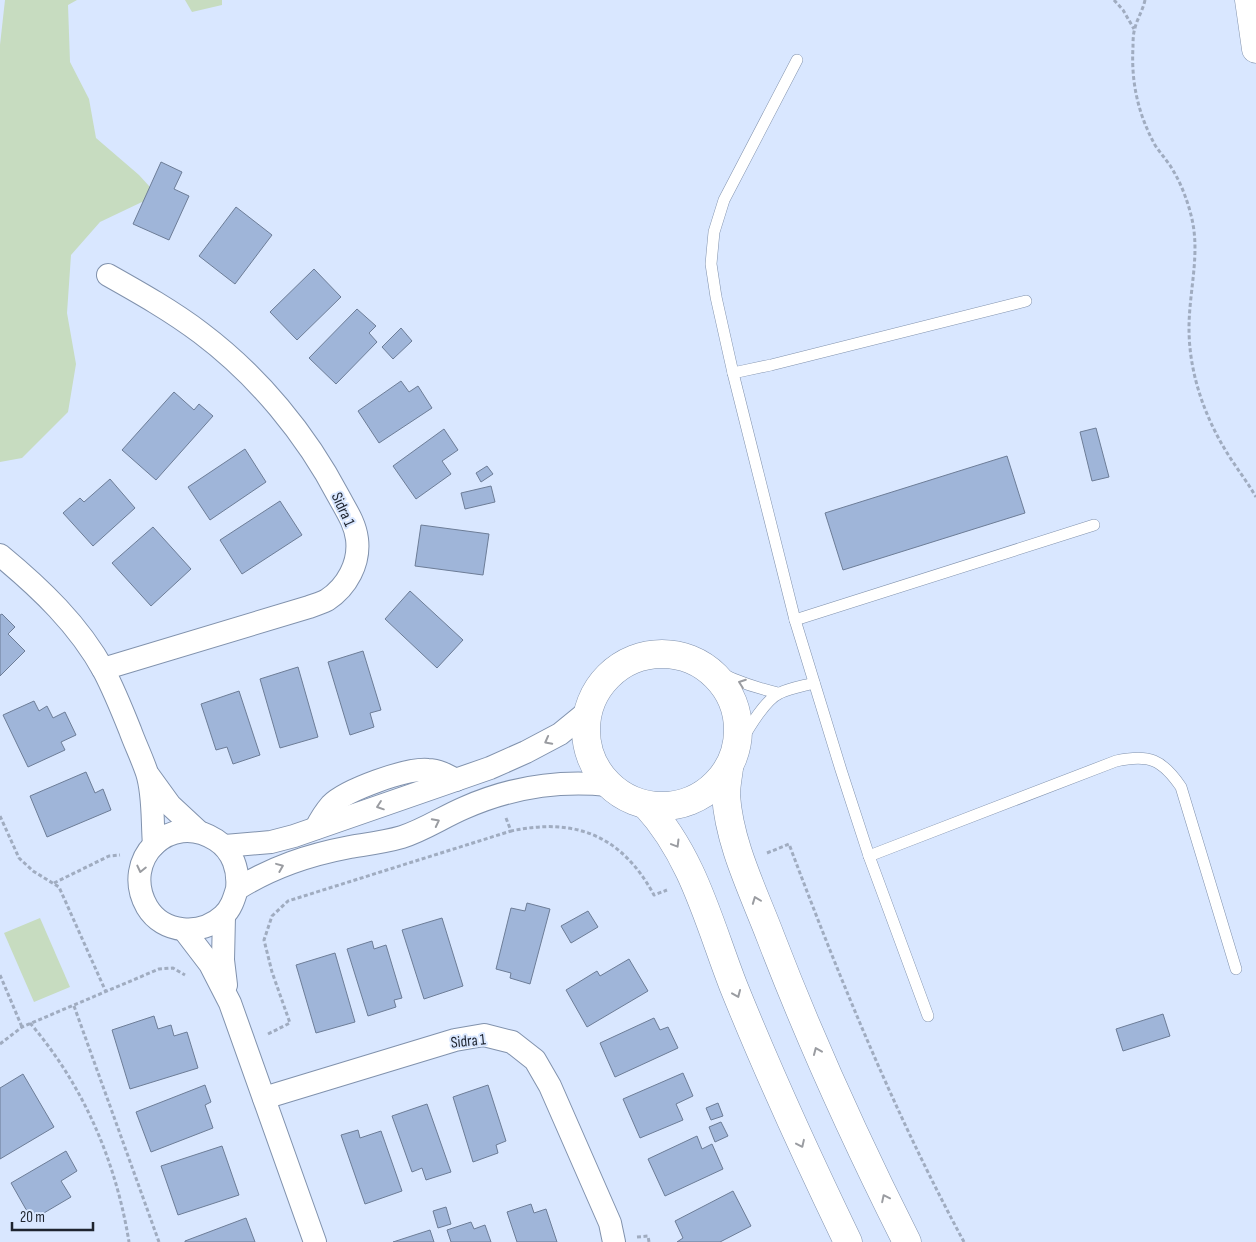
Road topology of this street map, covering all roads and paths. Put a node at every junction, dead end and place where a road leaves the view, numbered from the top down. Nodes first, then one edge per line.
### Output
1 (1114, 0) edge
2 (1145, 0) edge
3 (1240, 0) edge
4 (1249, 0) edge
5 (1134, 29) junction
6 (1255, 44) edge
7 (797, 60) dead end
8 (108, 275) dead end
9 (1026, 300) dead end
10 (733, 374) junction
11 (1256, 497) edge
12 (1094, 525) dead end
13 (0, 555) edge
14 (795, 620) junction
15 (708, 668) junction
16 (103, 669) junction
17 (814, 683) junction
18 (778, 694) junction
19 (587, 712) junction
20 (733, 758) junction
21 (147, 774) junction
22 (608, 785) junction
23 (646, 805) junction
24 (0, 816) edge
25 (198, 831) junction
26 (510, 831) dead end
27 (225, 846) junction
28 (148, 852) junction
29 (869, 856) junction
30 (54, 883) junction
31 (237, 889) junction
32 (224, 916) junction
33 (184, 930) junction
34 (1236, 969) dead end
35 (0, 976) edge
36 (189, 979) dead end
37 (106, 992) junction
38 (230, 1004) junction
39 (74, 1006) junction
40 (928, 1016) dead end
41 (30, 1023) junction
42 (22, 1027) junction
43 (0, 1044) edge
44 (245, 1045) junction
45 (264, 1098) junction
46 (129, 1242) edge
47 (159, 1242) edge
48 (315, 1242) edge
49 (614, 1242) edge
50 (848, 1242) edge
51 (907, 1242) edge

1 - 5 path
2 - 5 path
3 - 6 street
4 - 6 street
5 - 11 path
7 - 10 lane
8 - 16 street, Sidra 1
9 - 10 lane
10 - 14 lane
12 - 14 lane
13 - 16 street
14 - 17 lane
18 -> 15 lane
15 - 19 street
15 - 20 street
16 - 21 street
17 - 18 lane
17 - 29 lane
18 - 20 lane
19 - 22 street
19 -> 27 street
20 - 23 street
51 -> 20 street
21 - 25 street
21 - 28 street
22 - 23 street
31 -> 22 street
23 -> 50 street
24 - 30 path
25 - 27 street
25 - 28 street
26 - 44 path
27 - 31 street
28 - 30 path
28 -> 33 street
29 - 34 lane
29 - 40 lane
30 - 37 path
31 - 32 street
32 - 33 street
32 - 38 street
33 - 38 street
35 - 42 path
36 - 37 path
37 - 39 path
38 - 44 street
39 - 41 path
39 - 47 path
41 - 42 path
41 - 46 path
42 - 43 path
44 - 45 street
45 - 48 street
45 - 49 street, Sidra 1

